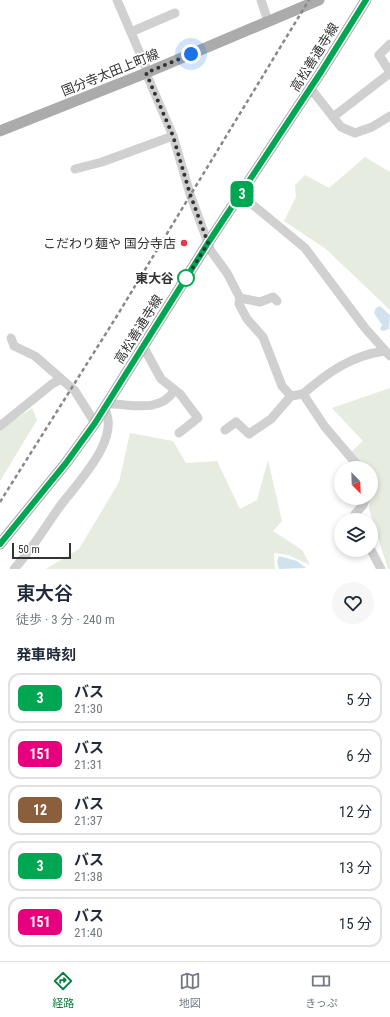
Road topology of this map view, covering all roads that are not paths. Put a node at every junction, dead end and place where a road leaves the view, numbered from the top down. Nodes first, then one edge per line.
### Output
1 (117, 0) edge
2 (261, 0) edge
3 (319, 0) edge
4 (366, 0) edge
5 (175, 13) dead end
6 (268, 21) junction
7 (131, 32) junction
8 (390, 44) edge
9 (147, 72) junction
10 (390, 72) edge
11 (310, 89) junction
12 (390, 116) edge
13 (334, 117) junction
14 (0, 131) edge
15 (173, 136) junction
16 (75, 170) dead end
17 (241, 195) junction
18 (208, 243) junction
19 (240, 298) junction
20 (277, 301) dead end
21 (11, 338) dead end
22 (143, 346) junction
23 (387, 353) edge
24 (61, 379) junction
25 (174, 391) junction
26 (303, 394) junction
27 (291, 396) junction
28 (106, 405) junction
29 (95, 423) junction
30 (0, 426) edge
31 (224, 430) dead end
32 (179, 433) dead end
33 (354, 461) edge
34 (363, 505) edge
35 (356, 513) edge
36 (0, 544) edge
37 (375, 557) edge
38 (14, 569) edge
39 (381, 569) edge

1 - 7 street
2 - 6 street
3 - 6 main road, 国分寺太田上町線
4 - 11 main road, 高松善通寺線
5 - 7 street
6 - 9 main road, 国分寺太田上町線
7 - 9 street
8 - 10 street
9 - 14 main road, 国分寺太田上町線
9 - 15 street
10 - 13 street
11 - 13 street
11 - 17 main road, 高松善通寺線
12 - 13 street
15 - 16 street
15 - 18 street
17 - 18 main road, 高松善通寺線
17 - 23 street
18 - 19 street
18 - 22 main road, 高松善通寺線
19 - 20 street
19 - 27 street
21 - 24 street
22 - 25 street
22 - 28 main road, 高松善通寺線
23 - 26 street
24 - 29 street
24 - 30 street
25 - 28 street
25 - 32 street
26 - 27 street
26 - 33 street
27 - 31 street
28 - 29 main road, 高松善通寺線
28 - 38 street
29 - 36 main road, 高松善通寺線
34 - 35 street
37 - 39 street

